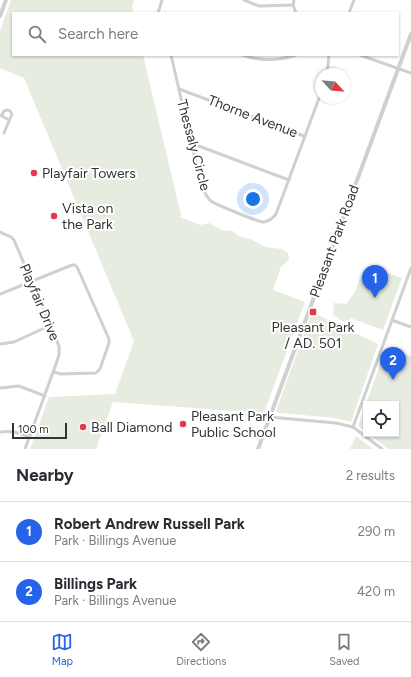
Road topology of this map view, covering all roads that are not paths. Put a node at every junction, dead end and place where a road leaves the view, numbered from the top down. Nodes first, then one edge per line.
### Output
1 (6, 0) edge
2 (162, 0) edge
3 (244, 0) edge
4 (294, 0) edge
5 (354, 0) edge
6 (293, 5) junction
7 (158, 12) edge
8 (296, 12) edge
9 (349, 12) edge
10 (0, 16) edge
11 (411, 34) edge
12 (171, 56) edge
13 (246, 56) edge
14 (293, 56) edge
15 (329, 56) edge
16 (363, 56) edge
17 (328, 68) edge
18 (398, 69) junction
19 (411, 73) edge
20 (179, 89) junction
21 (317, 104) edge
22 (1, 115) edge
23 (9, 120) junction
24 (4, 133) dead end
25 (304, 136) junction
26 (191, 144) junction
27 (288, 180) junction
28 (0, 232) edge
29 (411, 268) edge
30 (32, 282) junction
31 (0, 294) edge
32 (392, 320) junction
33 (51, 325) junction
34 (411, 327) edge
35 (0, 344) edge
36 (54, 372) junction
37 (0, 388) edge
38 (45, 396) junction
39 (269, 417) junction
40 (353, 426) junction
41 (0, 432) edge
42 (30, 437) junction
43 (25, 449) edge
44 (258, 449) edge
45 (382, 449) edge

1 - 10 street
2 - 7 street
3 - 6 street
4 - 6 street
5 - 9 street
6 - 8 street
11 - 18 street, Pleasant Park Road
12 - 20 street, Thessaly Circle
13 - 14 street
15 - 17 street
16 - 18 street
18 - 19 street
18 - 39 street, Pleasant Park Road
20 - 25 street, Thorne Avenue
20 - 26 street, Thessaly Circle
21 - 25 street, Thessaly Circle
22 - 23 street
22 - 23 street
23 - 24 street
25 - 27 street, Thessaly Circle
26 - 27 street
26 - 27 street, Thessaly Circle
28 - 30 street, Playfair Drive
29 - 32 street
30 - 31 street
30 - 33 street, Playfair Drive
30 - 36 street
32 - 34 street
32 - 40 street
33 - 35 street
33 - 36 street, Playfair Drive
36 - 38 street, Playfair Drive
37 - 38 street
38 - 42 street, Playfair Drive
39 - 40 street
39 - 44 street, Pleasant Park Road
40 - 45 street
41 - 42 street
42 - 43 street, Playfair Drive

